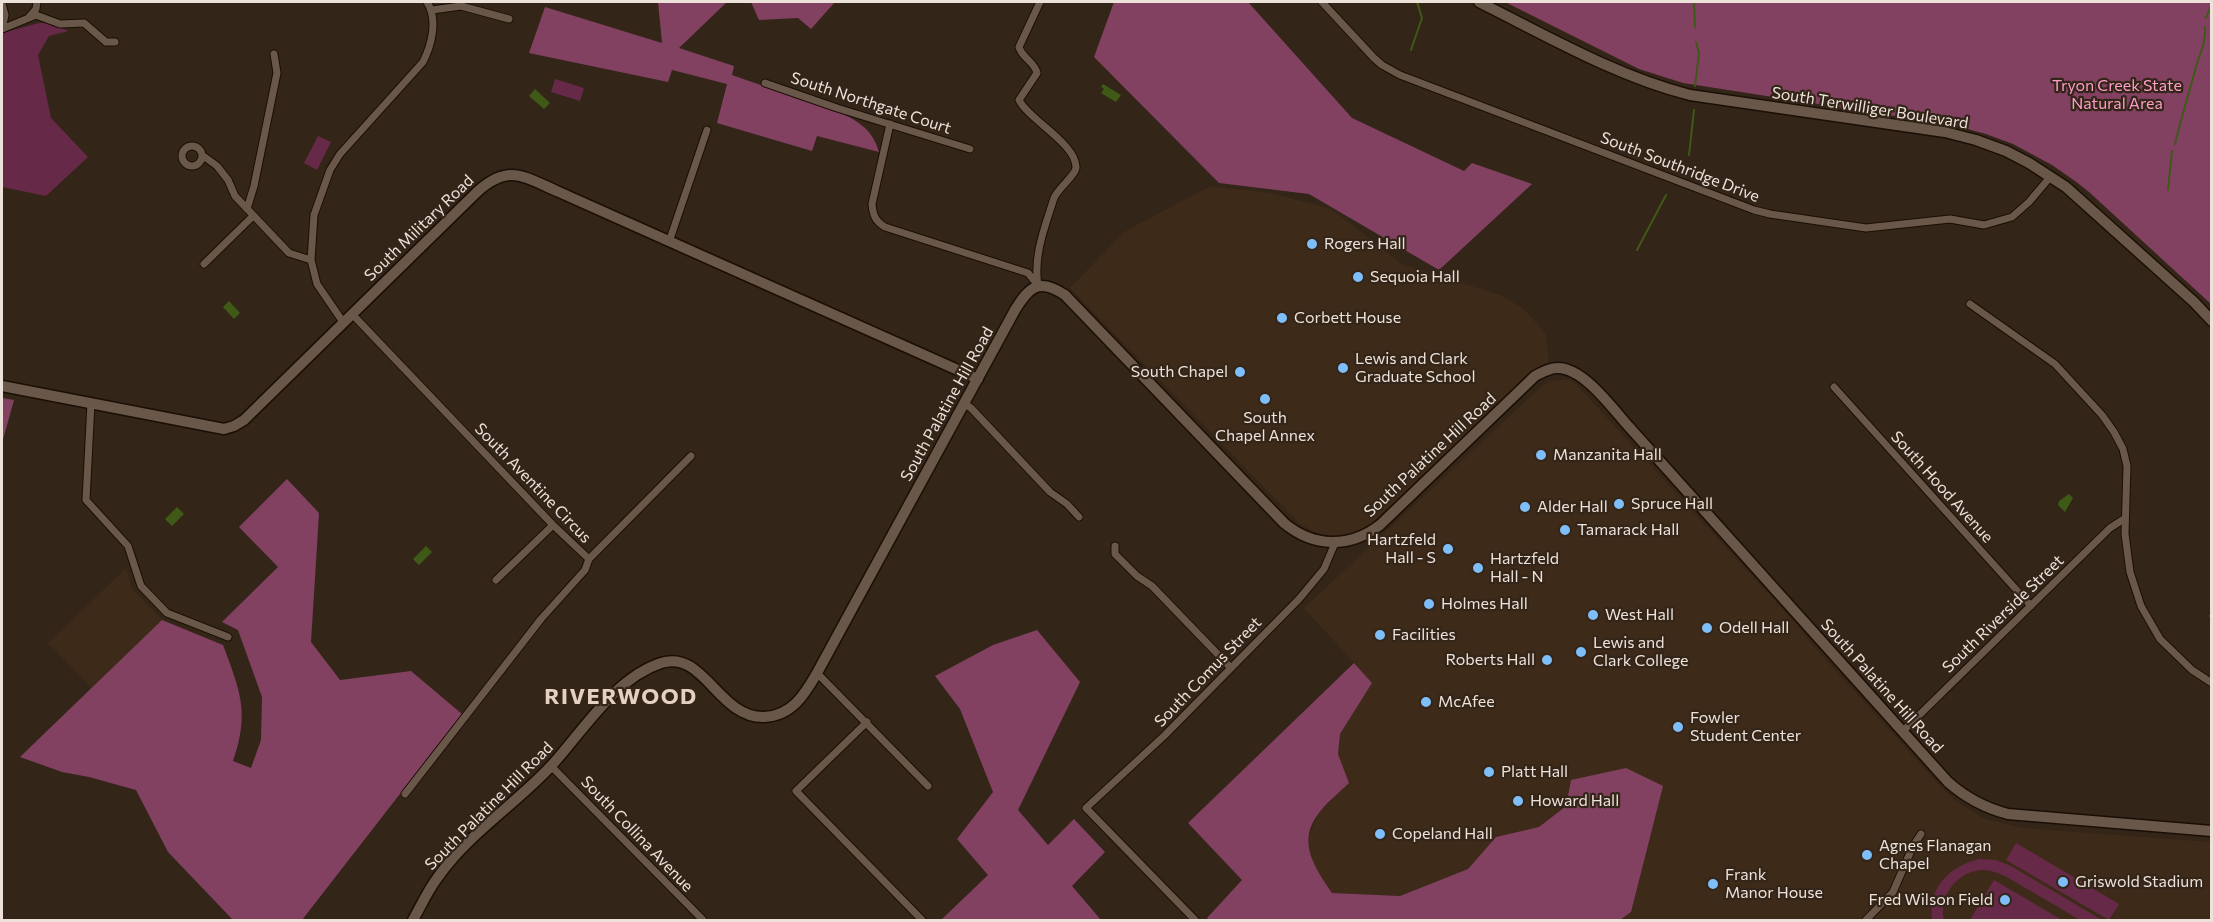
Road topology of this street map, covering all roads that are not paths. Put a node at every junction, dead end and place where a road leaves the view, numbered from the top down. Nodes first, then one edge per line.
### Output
1 (38, 2) edge
2 (426, 2) edge
3 (1040, 2) edge
4 (1322, 2) edge
5 (1479, 2) edge
6 (2, 4) edge
7 (432, 10) junction
8 (29, 16) junction
9 (509, 19) dead end
10 (2, 29) edge
11 (115, 42) dead end
12 (274, 54) dead end
13 (765, 83) dead end
14 (890, 124) junction
15 (707, 130) dead end
16 (969, 148) dead end
17 (202, 155) dead end
18 (2051, 176) junction
19 (247, 209) junction
20 (253, 216) junction
21 (669, 242) junction
22 (311, 260) junction
23 (204, 264) dead end
24 (1038, 286) junction
25 (1970, 304) dead end
26 (347, 318) junction
27 (2211, 321) edge
28 (978, 379) junction
29 (2, 386) edge
30 (1834, 387) dead end
31 (91, 403) junction
32 (965, 404) junction
33 (691, 456) dead end
34 (1078, 517) dead end
35 (2124, 519) junction
36 (553, 525) junction
37 (1335, 543) junction
38 (1115, 546) dead end
39 (589, 559) junction
40 (496, 580) dead end
41 (2031, 606) junction
42 (228, 637) dead end
43 (1231, 668) junction
44 (817, 673) junction
45 (2211, 683) edge
46 (867, 722) junction
47 (1903, 731) junction
48 (551, 766) junction
49 (928, 786) dead end
50 (405, 794) dead end
51 (2211, 831) edge
52 (1921, 834) dead end
53 (413, 921) edge
54 (703, 921) edge
55 (922, 921) edge
56 (1195, 921) edge
57 (1866, 921) edge

1 - 8 street
2 - 7 street
3 - 24 street
4 - 18 street, South Southridge Drive
5 - 18 street, South Terwilliger Boulevard
6 - 10 street
7 - 9 street
7 - 22 street
8 - 10 street
8 - 11 street
12 - 19 street
13 - 14 street, South Northgate Court
14 - 16 street, South Northgate Court
14 - 24 street
15 - 21 street
17 - 19 street
18 - 27 street, South Terwilliger Boulevard
19 - 20 street
20 - 22 street
20 - 23 street
21 - 26 street, South Military Road
21 - 28 street, South Military Road
22 - 26 street, South Aventine Circus
24 - 28 street, South Palatine Hill Road
24 - 37 street, South Palatine Hill Road
25 - 35 street
26 - 31 street, South Military Road
26 - 36 street, South Aventine Circus
28 - 32 street, South Palatine Hill Road
29 - 31 street, South Military Road
30 - 41 street, South Hood Avenue
31 - 42 street
32 - 34 street
32 - 44 street, South Palatine Hill Road
33 - 39 street
35 - 41 street, South Riverside Street
35 - 45 street
36 - 39 street, South Aventine Circus
36 - 40 street
37 - 43 street, South Comus Street
37 - 47 street, South Palatine Hill Road
38 - 43 street
39 - 50 street, South Aventine Circus
41 - 47 street, South Riverside Street
43 - 56 street, South Comus Street
44 - 46 street
44 - 48 street, South Palatine Hill Road
46 - 49 street
46 - 55 street
47 - 51 street, South Palatine Hill Road
48 - 53 street, South Palatine Hill Road
48 - 54 street, South Collina Avenue
52 - 57 street

